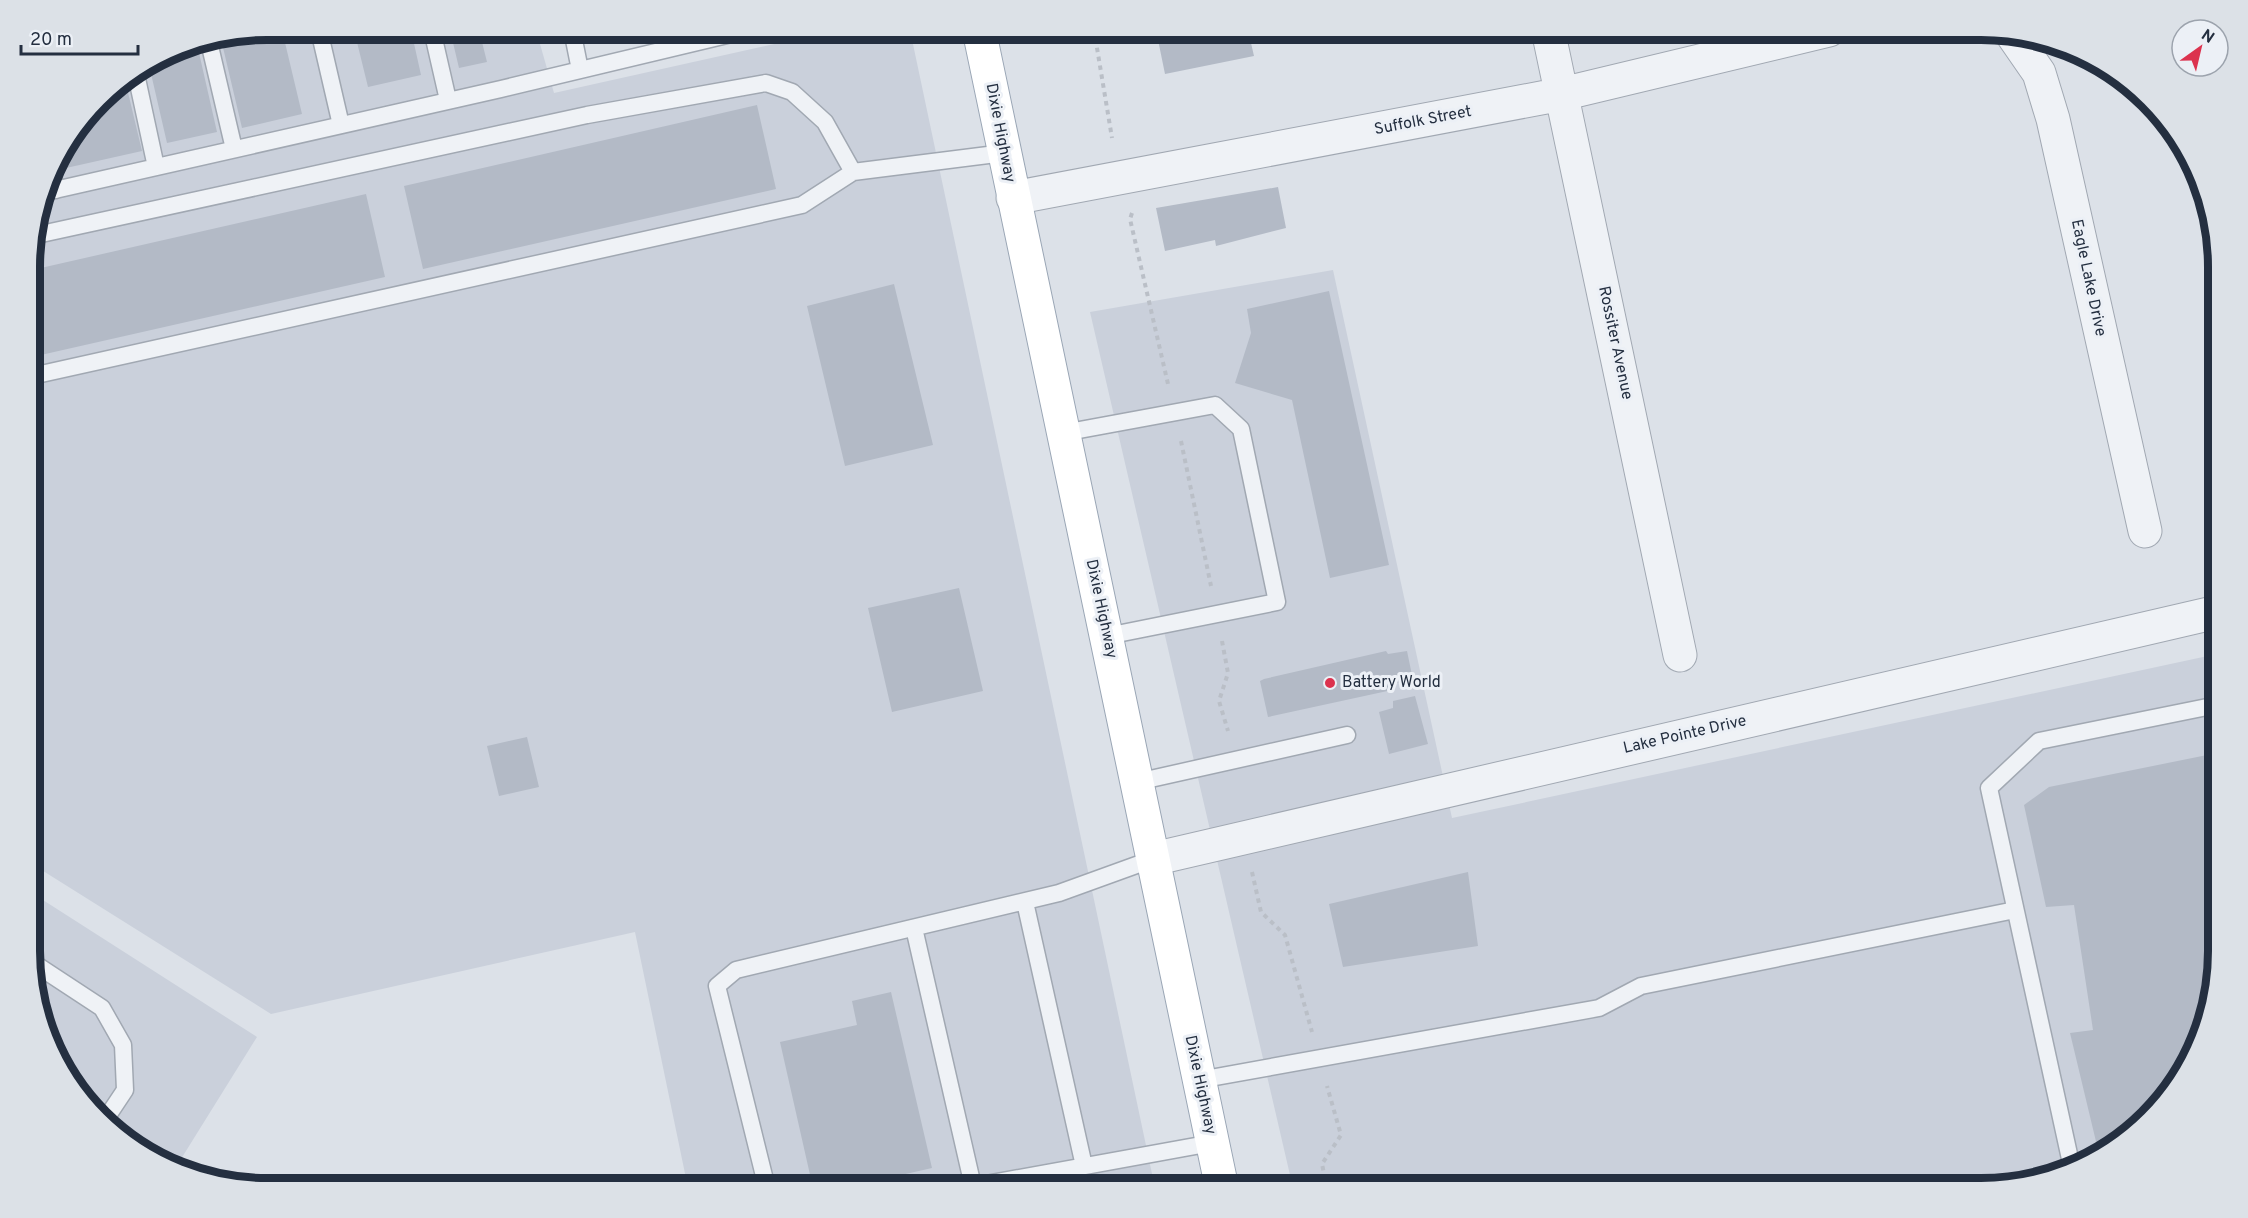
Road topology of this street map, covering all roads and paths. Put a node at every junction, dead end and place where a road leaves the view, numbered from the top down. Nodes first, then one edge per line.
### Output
1 (321, 40) edge
2 (434, 40) edge
3 (574, 40) edge
4 (706, 40) edge
5 (981, 40) edge
6 (1096, 40) edge
7 (1550, 40) edge
8 (1787, 40) edge
9 (2019, 44) edge
10 (210, 48) edge
11 (580, 70) junction
12 (138, 82) edge
13 (1562, 94) junction
14 (448, 100) junction
15 (340, 125) junction
16 (1112, 138) dead end
17 (234, 149) junction
18 (1004, 153) junction
19 (156, 167) junction
20 (853, 172) junction
21 (55, 190) edge
22 (1013, 198) junction
23 (1134, 211) dead end
24 (43, 234) edge
25 (40, 374) edge
26 (1174, 413) junction
27 (1063, 433) junction
28 (2145, 531) dead end
29 (1217, 614) junction
30 (2208, 614) edge
31 (1107, 636) junction
32 (1680, 655) dead end
33 (2208, 707) edge
34 (1347, 735) dead end
35 (1233, 760) junction
36 (1137, 782) junction
37 (1245, 837) junction
38 (1153, 859) junction
39 (1025, 902) junction
40 (2016, 910) junction
41 (914, 927) junction
42 (41, 968) edge
43 (1320, 1058) junction
44 (1199, 1080) junction
45 (109, 1113) edge
46 (1212, 1143) junction
47 (2070, 1159) edge
48 (1084, 1166) junction
49 (765, 1178) edge
50 (967, 1178) edge
51 (1018, 1178) edge
52 (1220, 1178) edge
53 (1325, 1178) edge

1 - 15 lane
2 - 14 lane
3 - 11 lane
4 - 11 lane
5 - 18 main road, Dixie Highway
6 - 16 path
7 - 13 street, Rossiter Avenue
8 - 13 street, Suffolk Street
9 - 28 street, Eagle Lake Drive
10 - 17 lane
11 - 14 lane
12 - 19 lane
13 - 22 street, Suffolk Street
13 - 32 street, Rossiter Avenue
14 - 15 lane
15 - 17 lane
17 - 19 lane
18 - 20 lane
18 - 22 main road, Dixie Highway
19 - 21 lane
20 - 24 lane
20 - 25 lane
22 - 27 main road, Dixie Highway
23 - 26 path
26 - 27 lane
26 - 29 path
26 - 29 lane
27 - 31 main road, Dixie Highway
29 - 31 lane
29 - 35 path
30 - 37 street, Lake Pointe Drive
31 - 36 main road, Dixie Highway
33 - 40 lane
34 - 35 lane
35 - 36 lane
36 - 38 main road, Dixie Highway
37 - 38 street, Lake Pointe Drive
37 - 43 path
38 - 39 lane
38 - 44 main road, Dixie Highway
39 - 41 lane
39 - 48 lane
40 - 43 lane
40 - 47 lane
41 - 49 lane
41 - 50 lane
42 - 45 lane
43 - 44 lane
43 - 53 path
44 - 46 main road, Dixie Highway
46 - 48 lane
46 - 52 main road, Dixie Highway
48 - 51 lane

